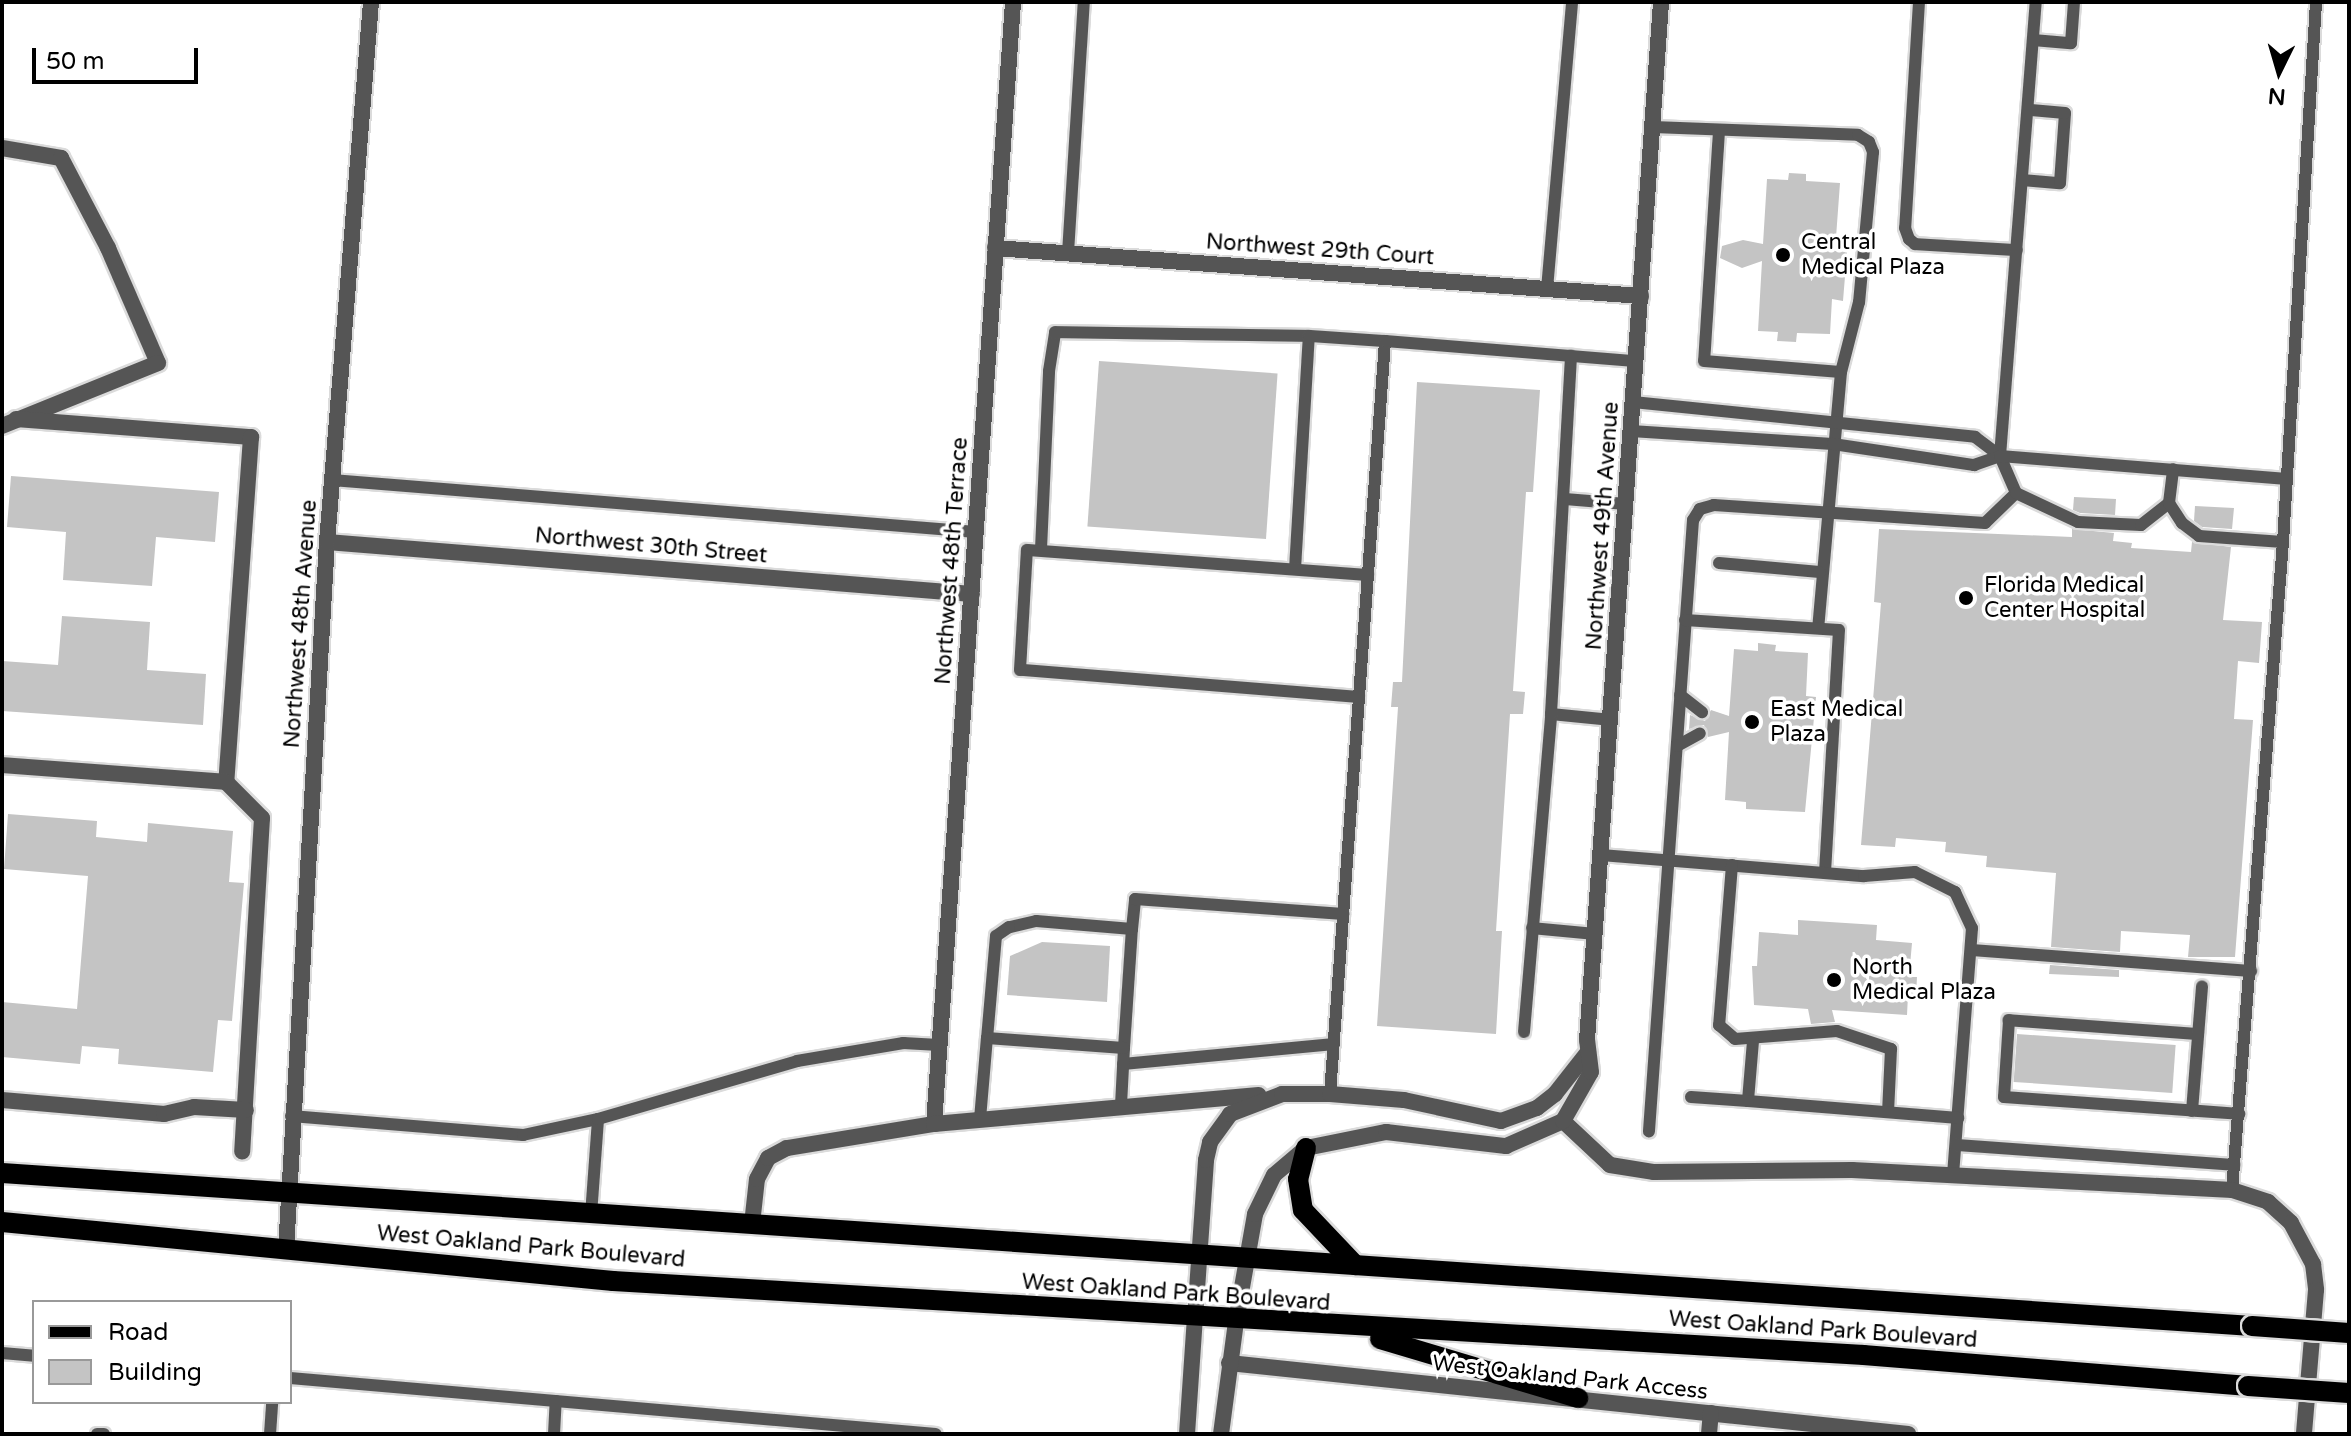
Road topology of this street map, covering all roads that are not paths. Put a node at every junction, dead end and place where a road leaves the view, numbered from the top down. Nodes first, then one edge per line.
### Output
1 (371, 2) edge
2 (1013, 2) edge
3 (1084, 2) edge
4 (1572, 2) edge
5 (1661, 2) edge
6 (1919, 2) edge
7 (2036, 2) edge
8 (2074, 2) edge
9 (2316, 2) edge
10 (2033, 40) junction
11 (2028, 110) junction
12 (1653, 127) junction
13 (1719, 131) junction
14 (2, 148) edge
15 (2022, 180) junction
16 (995, 248) junction
17 (2017, 250) junction
18 (1068, 253) junction
19 (1547, 289) junction
20 (1641, 296) junction
21 (1309, 336) junction
22 (1385, 341) junction
23 (1571, 356) junction
24 (1635, 361) junction
25 (1841, 372) junction
26 (1633, 402) junction
27 (1836, 418) junction
28 (9, 422) edge
29 (1631, 431) junction
30 (1833, 444) junction
31 (2000, 456) junction
32 (2173, 469) junction
33 (2287, 479) junction
34 (332, 480) junction
35 (2016, 493) junction
36 (1565, 499) junction
37 (2169, 503) junction
38 (1626, 504) junction
39 (1825, 512) junction
40 (976, 532) junction
41 (327, 542) junction
42 (2283, 542) junction
43 (1041, 549) junction
44 (1719, 563) dead end
45 (1295, 569) junction
46 (1820, 572) junction
47 (1368, 575) junction
48 (972, 594) junction
49 (1685, 620) junction
50 (1818, 628) junction
51 (1680, 695) junction
52 (1359, 697) junction
53 (1702, 712) dead end
54 (1551, 714) junction
55 (1612, 720) junction
56 (1700, 733) dead end
57 (1677, 746) junction
58 (2, 765) edge
59 (226, 782) junction
60 (1601, 855) junction
61 (1669, 860) junction
62 (1732, 865) junction
63 (1825, 873) junction
64 (1343, 914) junction
65 (1532, 928) junction
66 (1132, 929) junction
67 (1595, 934) junction
68 (1971, 950) junction
69 (2251, 971) junction
70 (2202, 986) dead end
71 (1524, 1032) dead end
72 (2198, 1034) junction
73 (987, 1038) junction
74 (1753, 1041) junction
75 (1334, 1044) junction
76 (939, 1045) junction
77 (1124, 1048) junction
78 (1588, 1052) junction
79 (1123, 1064) junction
80 (1282, 1094) junction
81 (1330, 1094) junction
82 (1691, 1097) dead end
83 (2, 1100) edge
84 (1748, 1101) junction
85 (1121, 1105) junction
86 (246, 1110) junction
87 (2192, 1111) junction
88 (1888, 1112) junction
89 (2239, 1114) junction
90 (291, 1116) junction
91 (1958, 1118) junction
92 (598, 1119) junction
93 (980, 1119) junction
94 (1563, 1121) junction
95 (934, 1124) junction
96 (1649, 1131) dead end
97 (1956, 1145) junction
98 (1306, 1148) junction
99 (242, 1151) dead end
100 (2234, 1165) junction
101 (2, 1173) edge
102 (1953, 1176) junction
103 (2232, 1190) junction
104 (286, 1196) junction
105 (591, 1215) junction
106 (2, 1222) edge
107 (752, 1224) junction
108 (286, 1250) junction
109 (1199, 1255) junction
110 (1246, 1257) junction
111 (1355, 1265) junction
112 (1195, 1318) junction
113 (1236, 1321) junction
114 (1337, 1328) junction
115 (2349, 1333) edge
116 (2, 1353) edge
117 (32, 1356) edge
118 (1229, 1363) junction
119 (292, 1378) edge
120 (2349, 1393) edge
121 (1578, 1398) junction
122 (556, 1401) junction
123 (272, 1404) edge
124 (1711, 1413) junction
125 (890, 1432) edge
126 (97, 1434) edge
127 (104, 1434) edge
128 (270, 1434) edge
129 (554, 1434) edge
130 (936, 1434) edge
131 (1187, 1434) edge
132 (1221, 1434) edge
133 (1709, 1434) edge
134 (1908, 1434) edge
135 (2304, 1434) edge

1 - 34 street, Northwest 48th Avenue
2 - 16 street, Northwest 48th Terrace
3 - 18 lane
4 - 19 lane
5 - 12 street, Northwest 49th Avenue
6 - 17 lane
7 - 10 lane
8 - 10 lane
9 - 33 lane
10 - 11 lane
11 - 15 lane
11 - 15 lane
12 - 13 lane
12 - 20 street, Northwest 49th Avenue
13 - 25 lane
13 - 25 lane
14 - 28 street
15 - 17 lane
16 - 18 street, Northwest 29th Court
16 - 40 street, Northwest 48th Terrace
17 - 31 lane
18 - 19 street, Northwest 29th Court
19 - 20 street, Northwest 29th Court
20 - 24 street, Northwest 49th Avenue
21 - 22 lane
21 - 43 lane
21 - 45 lane
22 - 23 lane
22 - 47 lane
23 - 24 lane
23 - 36 lane
24 - 26 street, Northwest 49th Avenue
25 - 27 lane
26 - 27 lane
26 - 29 street, Northwest 49th Avenue
27 - 30 lane
27 - 31 lane
28 - 59 street
29 - 30 lane
29 - 38 street, Northwest 49th Avenue
30 - 31 lane
30 - 39 lane
31 - 32 lane
31 - 35 lane
32 - 33 lane
32 - 37 lane
33 - 42 lane
34 - 40 lane
34 - 41 street, Northwest 48th Avenue
35 - 37 lane
35 - 39 lane
36 - 38 lane
36 - 54 lane
37 - 42 lane
38 - 55 street, Northwest 49th Avenue
39 - 46 lane
39 - 49 lane
40 - 48 street, Northwest 48th Terrace
41 - 48 street, Northwest 30th Street
41 - 90 street, Northwest 48th Avenue
42 - 69 lane
43 - 45 lane
43 - 52 lane
44 - 46 lane
45 - 47 lane
46 - 50 lane
47 - 52 lane
48 - 76 street, Northwest 48th Terrace
49 - 50 lane
49 - 51 lane
50 - 63 lane
51 - 53 lane
51 - 57 lane
52 - 64 lane
54 - 55 lane
54 - 65 lane
55 - 60 street, Northwest 49th Avenue
56 - 57 lane
57 - 61 lane
58 - 59 street
59 - 86 street
60 - 61 lane
60 - 67 street, Northwest 49th Avenue
61 - 62 lane
61 - 96 lane
62 - 63 lane
62 - 74 lane
63 - 68 lane
64 - 66 lane
64 - 75 lane
65 - 67 lane
65 - 71 lane
66 - 73 lane
66 - 77 lane
67 - 78 street, Northwest 49th Avenue
68 - 69 lane
68 - 91 lane
69 - 89 lane
70 - 72 lane
72 - 87 lane
72 - 87 lane
73 - 77 lane
73 - 93 lane
74 - 84 lane
74 - 88 lane
75 - 79 lane
75 - 81 lane
76 - 92 lane
76 - 95 street, Northwest 48th Terrace
77 - 79 lane
78 - 81 street
78 - 94 street, Northwest 49th Avenue
79 - 85 lane
80 - 81 street
80 - 85 street
80 - 109 street
82 - 84 lane
83 - 86 street
84 - 88 lane
85 - 93 street
86 - 99 street
87 - 89 lane
88 - 91 lane
89 - 100 lane
90 - 92 lane
90 - 104 street, Northwest 48th Avenue
91 - 97 lane
92 - 105 lane
93 - 95 street
94 - 98 street
94 - 102 street
95 - 107 street
97 - 100 lane
97 - 102 lane
98 - 110 street
98 - 111 main road
100 - 103 lane
101 - 104 main road, West Oakland Park Boulevard
102 - 103 street
103 - 135 street
104 - 105 main road, West Oakland Park Boulevard
104 - 108 street, Northwest 48th Avenue
105 - 107 main road, West Oakland Park Boulevard
106 - 108 main road, West Oakland Park Boulevard
107 - 109 main road, West Oakland Park Boulevard
108 - 112 main road, West Oakland Park Boulevard
109 - 110 main road, West Oakland Park Boulevard
109 - 112 street
110 - 111 main road, West Oakland Park Boulevard
110 - 113 street
111 - 115 main road, West Oakland Park Boulevard, bridge
112 - 113 main road, West Oakland Park Boulevard
112 - 131 street
113 - 114 main road, West Oakland Park Boulevard
113 - 118 street
114 - 120 main road, West Oakland Park Boulevard, bridge
114 - 121 main road
116 - 117 lane
118 - 121 street, West Oakland Park Access
118 - 132 street
119 - 122 lane
121 - 124 street, West Oakland Park Access
122 - 125 lane
122 - 129 lane
123 - 128 lane
124 - 133 street
124 - 134 street, West Oakland Park Access
125 - 130 lane
126 - 127 lane

